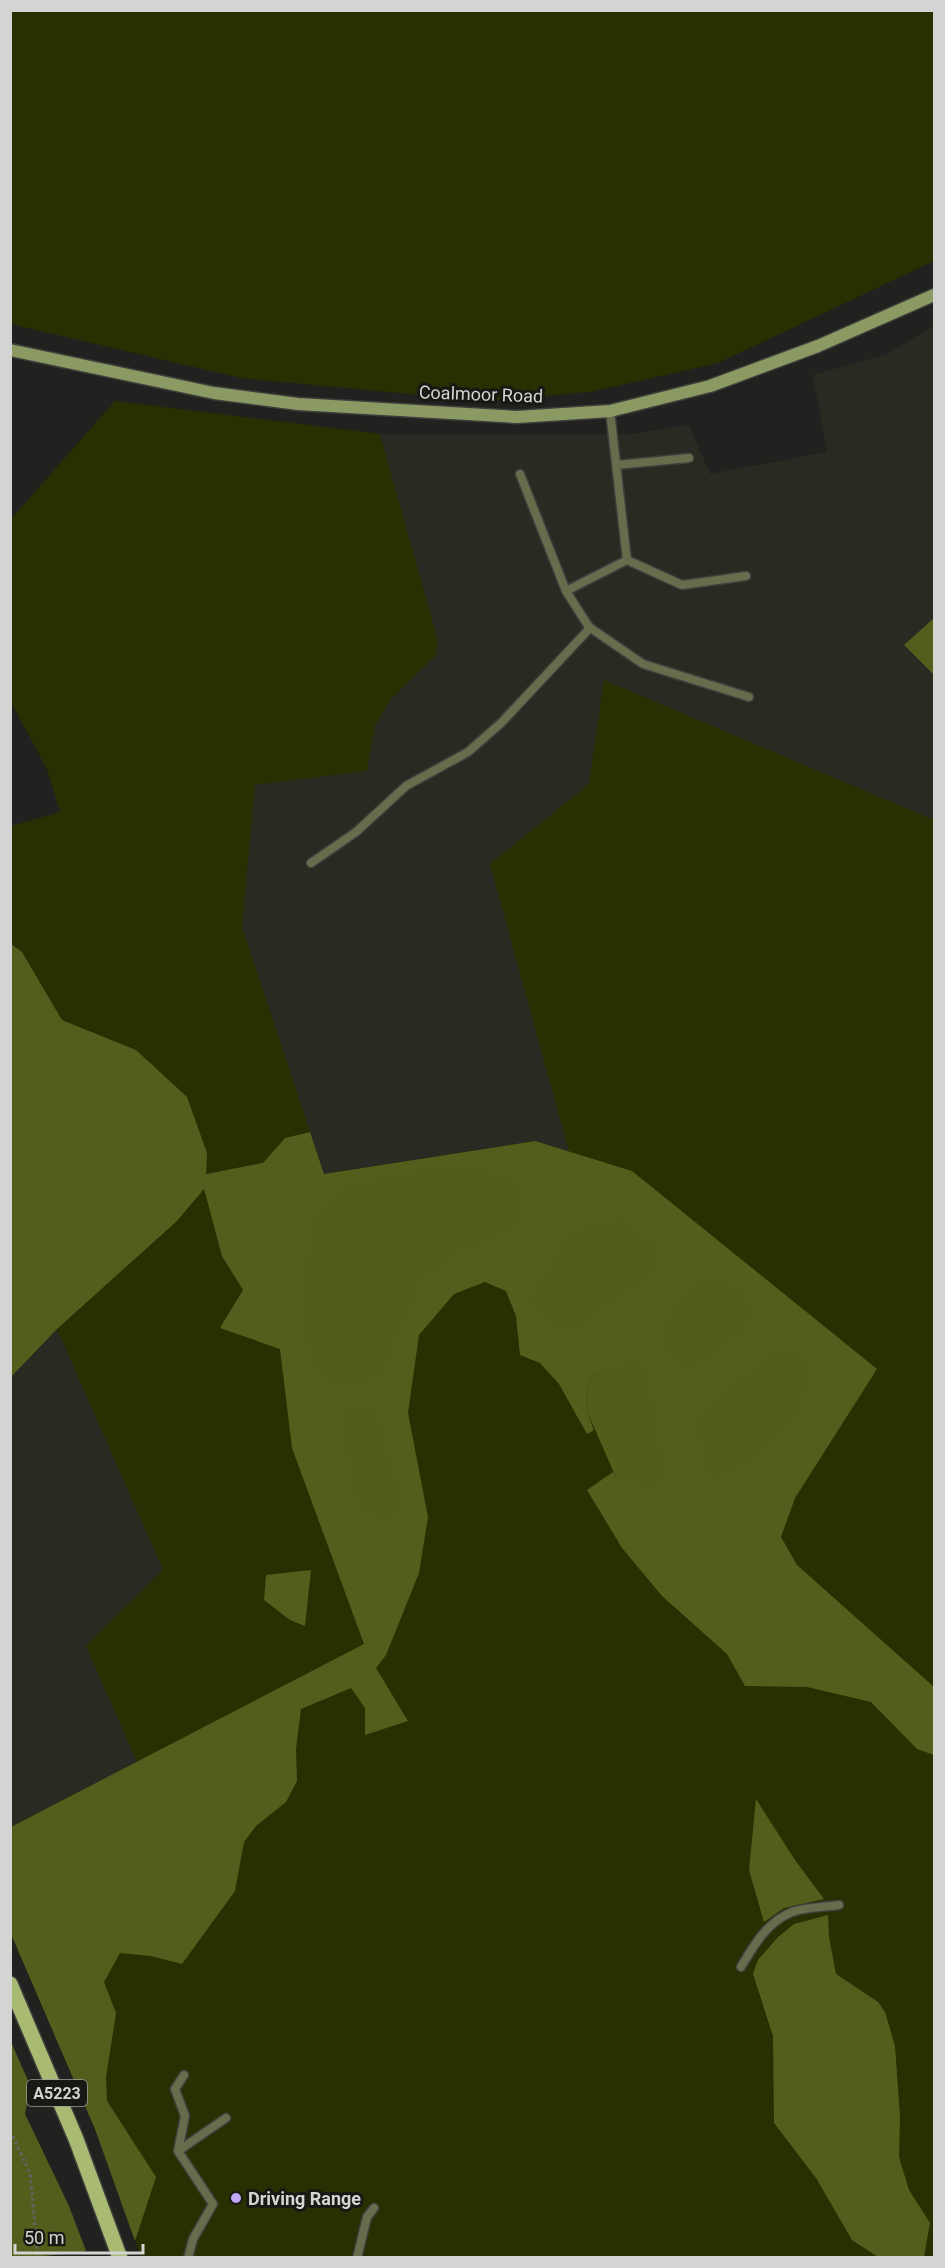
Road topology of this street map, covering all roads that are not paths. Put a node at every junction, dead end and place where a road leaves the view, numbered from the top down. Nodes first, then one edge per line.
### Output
1 (934, 295) edge
2 (10, 350) edge
3 (609, 411) junction
4 (688, 458) dead end
5 (616, 465) junction
6 (520, 474) dead end
7 (627, 560) junction
8 (746, 576) dead end
9 (566, 591) junction
10 (590, 627) junction
11 (749, 697) dead end
12 (311, 863) dead end
13 (839, 1905) dead end
14 (741, 1967) dead end
15 (10, 1984) edge
16 (184, 2075) dead end
17 (225, 2118) dead end
18 (178, 2151) junction
19 (374, 2208) dead end
20 (120, 2258) edge
21 (188, 2258) edge
22 (357, 2258) edge

1 - 3 street, Coalmoor Road
2 - 3 street, Coalmoor Road
3 - 5 lane
4 - 5 lane
5 - 7 lane
6 - 9 lane
7 - 8 lane
7 - 9 lane
9 - 10 lane
10 - 11 lane
10 - 12 lane
13 - 14 lane
15 - 20 main road, A5223
16 - 18 lane
17 - 18 lane
18 - 21 lane
19 - 22 lane

